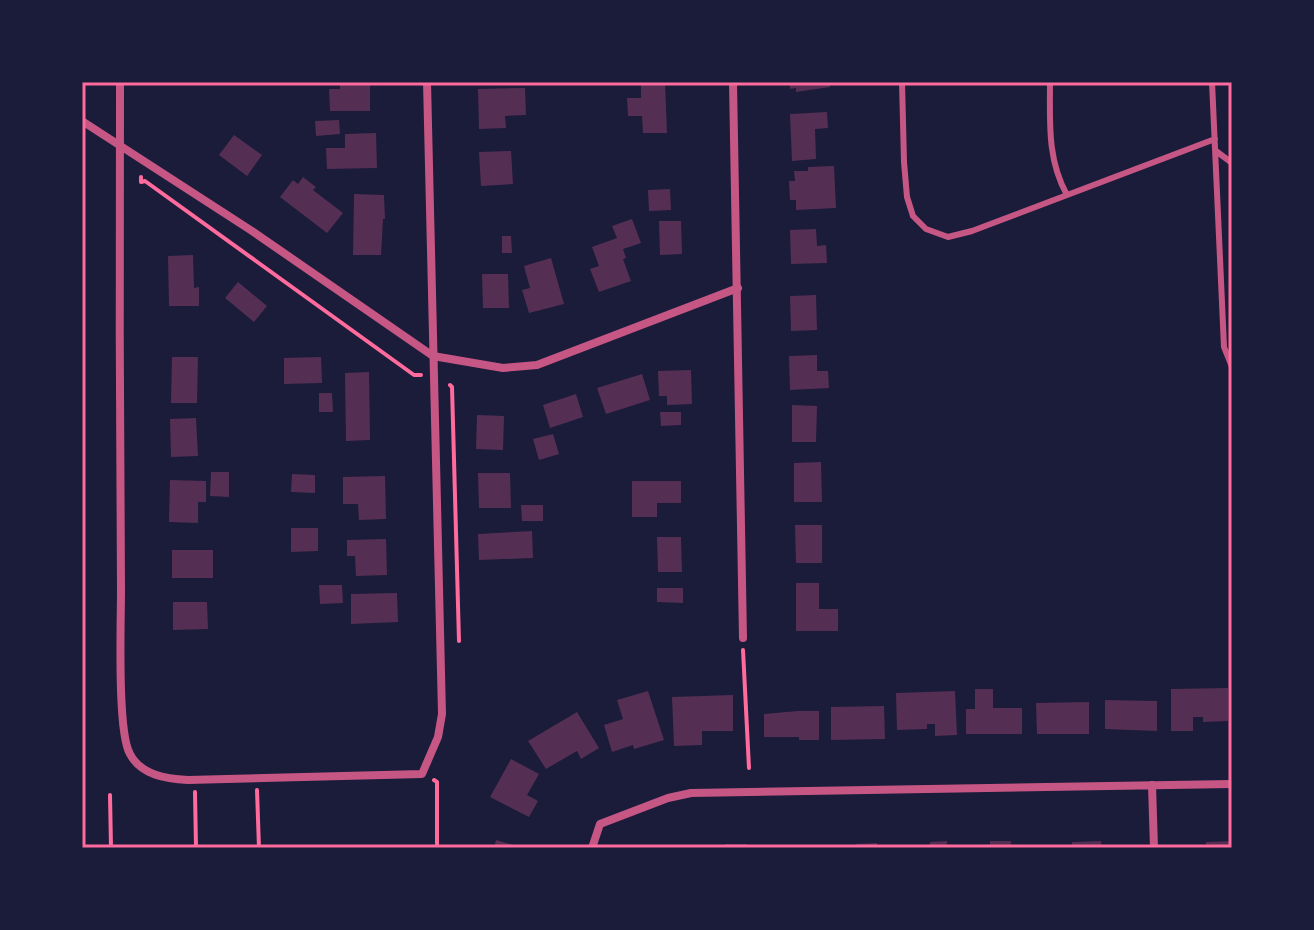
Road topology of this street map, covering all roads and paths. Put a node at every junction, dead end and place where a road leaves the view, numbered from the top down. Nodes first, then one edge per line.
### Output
1 (120, 82) edge
2 (427, 82) edge
3 (733, 82) edge
4 (902, 82) edge
5 (1050, 82) edge
6 (1212, 82) edge
7 (82, 121) edge
8 (1215, 139) junction
9 (119, 143) junction
10 (1216, 151) junction
11 (1232, 163) edge
12 (141, 177) dead end
13 (1067, 195) junction
14 (738, 288) junction
15 (433, 356) junction
16 (1232, 367) edge
17 (421, 375) dead end
18 (450, 385) dead end
19 (743, 638) joint
20 (459, 641) dead end
21 (749, 768) dead end
22 (422, 774) junction
23 (1232, 784) edge
24 (1152, 785) junction
25 (257, 790) dead end
26 (195, 792) dead end
27 (110, 795) dead end
28 (111, 848) edge
29 (196, 848) edge
30 (259, 848) edge
31 (437, 848) edge
32 (592, 848) edge
33 (1154, 848) edge

1 - 9 street
2 - 15 street
3 - 14 street
4 - 13 lane
5 - 13 lane
6 - 8 lane
7 - 9 street
8 - 10 lane
8 - 13 lane
9 - 15 street
9 - 22 street
10 - 11 lane
10 - 16 lane
12 - 17 path
14 - 15 street
14 - 19 street
15 - 22 street
18 - 20 path
19 - 21 path
22 - 31 path
23 - 24 street
24 - 32 street
24 - 33 street
25 - 30 path
26 - 29 path
27 - 28 path

